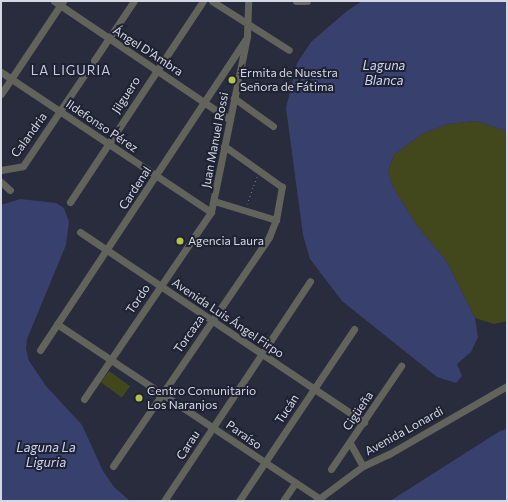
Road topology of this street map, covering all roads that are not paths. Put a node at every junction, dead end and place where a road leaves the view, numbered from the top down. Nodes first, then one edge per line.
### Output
1 (134, 1) edge
2 (203, 1) edge
3 (212, 1) edge
4 (248, 1) edge
5 (296, 1) edge
6 (307, 1) edge
7 (59, 2) edge
8 (249, 24) junction
9 (247, 36) junction
10 (108, 38) junction
11 (289, 50) dead end
12 (157, 69) junction
13 (1, 72) edge
14 (11, 79) junction
15 (1, 94) edge
16 (234, 98) junction
17 (205, 103) junction
18 (60, 111) junction
19 (230, 119) junction
20 (273, 126) dead end
21 (108, 144) junction
22 (224, 146) junction
23 (1, 170) edge
24 (156, 176) junction
25 (1, 182) edge
26 (10, 190) dead end
27 (214, 201) junction
28 (70, 202) dead end
29 (211, 212) junction
30 (276, 220) junction
31 (80, 232) dead end
32 (107, 250) junction
33 (310, 281) dead end
34 (161, 285) junction
35 (212, 320) junction
36 (57, 324) junction
37 (354, 329) dead end
38 (40, 350) dead end
39 (260, 354) junction
40 (111, 358) junction
41 (401, 366) dead end
42 (507, 386) edge
43 (313, 389) junction
44 (162, 392) junction
45 (84, 399) dead end
46 (364, 422) junction
47 (213, 426) junction
48 (350, 442) junction
49 (265, 462) junction
50 (113, 466) dead end
51 (363, 466) junction
52 (331, 469) dead end
53 (295, 483) junction
54 (317, 499) edge
55 (164, 501) edge
56 (239, 501) edge
57 (283, 501) edge

1 - 10 street, Calandria
2 - 12 street, Jilguero
3 - 8 street
4 - 8 street, Juan Manuel Rossi
5 - 6 street
7 - 10 street, Ángel D'Ambra
7 - 14 street
8 - 9 street, Juan Manuel Rossi
8 - 11 street
9 - 16 street, Juan Manuel Rossi
9 - 17 street, Cardenal
10 - 12 street, Ángel D'Ambra
10 - 18 street, Calandria
12 - 17 street, Ángel D'Ambra
12 - 21 street, Jilguero
13 - 14 street, Ildefonso Pérez
14 - 15 street
14 - 18 street, Ildefonso Pérez
16 - 19 street, Juan Manuel Rossi
16 - 20 street
17 - 19 street, Ángel D'Ambra
17 - 24 street, Cardenal
18 - 21 street, Ildefonso Pérez
18 - 23 street, Calandria
19 - 22 street, Juan Manuel Rossi
21 - 24 street, Ildefonso Pérez
21 - 28 street, Jilguero
22 - 27 street, Juan Manuel Rossi
22 - 30 street, Torcaza
24 - 29 street, Ildefonso Pérez
24 - 32 street, Cardenal
25 - 26 street
27 - 29 street, Juan Manuel Rossi
27 - 30 street
29 - 34 street, Tordo
30 - 35 street, Torcaza
31 - 32 street, Avenida Luis Ángel Firpo
32 - 34 street, Avenida Luis Ángel Firpo
32 - 36 street, Cardenal
33 - 39 street, Carau
34 - 35 street, Avenida Luis Ángel Firpo
34 - 40 street, Tordo
35 - 39 street, Avenida Luis Ángel Firpo
35 - 44 street, Torcaza
36 - 38 street, Cardenal
36 - 40 street, Paraíso
37 - 43 street, Tucán
39 - 43 street, Avenida Luis Ángel Firpo
39 - 47 street, Carau
40 - 44 street, Paraíso
40 - 45 street, Tordo
41 - 46 street, Cigüeña
42 - 51 street, Avenida Lonardi
43 - 46 street, Avenida Luis Ángel Firpo
43 - 49 street, Tucán
44 - 47 street, Paraíso
44 - 50 street, Torcaza
46 - 48 street, Cigüeña
47 - 49 street, Paraíso
47 - 55 street, Carau
48 - 51 street
48 - 52 street, Cigüeña
49 - 53 street, Paraíso
49 - 56 street, Tucán
51 - 54 street, Avenida Lonardi
53 - 54 street, Paraíso
53 - 57 street

